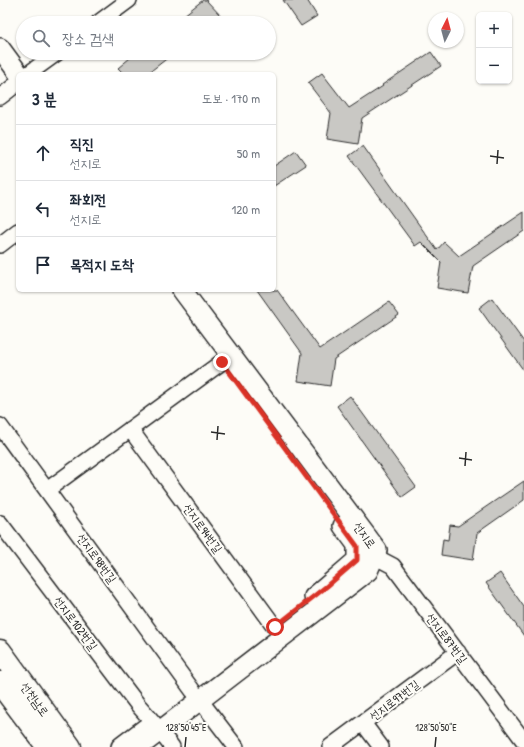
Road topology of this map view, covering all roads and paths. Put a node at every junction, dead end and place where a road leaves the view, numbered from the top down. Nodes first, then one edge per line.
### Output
1 (129, 0) edge
2 (107, 16) edge
3 (0, 48) edge
4 (48, 60) edge
5 (0, 64) edge
6 (32, 72) edge
7 (16, 74) edge
8 (16, 78) edge
9 (16, 84) edge
10 (0, 97) edge
11 (16, 233) edge
12 (0, 245) edge
13 (170, 292) edge
14 (183, 292) edge
15 (226, 358) junction
16 (0, 426) edge
17 (130, 429) junction
18 (47, 490) junction
19 (0, 523) edge
20 (366, 554) junction
21 (275, 627) junction
22 (0, 651) edge
23 (458, 652) junction
24 (0, 683) edge
25 (197, 695) junction
26 (363, 723) junction
27 (157, 726) junction
28 (524, 741) edge
29 (48, 747) edge
30 (70, 747) edge
31 (122, 747) edge
32 (139, 747) edge
33 (172, 747) edge
34 (236, 747) edge
35 (330, 747) edge
36 (381, 747) edge

1 - 2 street
3 - 7 street
4 - 6 street
5 - 8 street
9 - 10 street
11 - 12 street
13 - 15 street, 선지로
14 - 15 street, 선지로
15 - 17 street
15 - 20 street, 선지로
16 - 18 street, 선지로98번길
17 - 18 street
17 - 21 street, 선지로94번길
18 - 25 street, 선지로98번길
19 - 27 street, 선지로102번길
20 - 21 street, 선지로
20 - 23 street, 선지로87번길
20 - 25 street, 선지로
21 - 25 street, 선지로
22 - 30 main road, 선천남로
23 - 26 street, 선지로97번길
23 - 28 street, 선지로87번길
24 - 29 main road, 선천남로
25 - 27 street, 선지로
25 - 34 street
26 - 35 street, 선지로97번길
26 - 36 street
27 - 31 street, 선지로
27 - 32 street, 선지로
27 - 33 street, 선지로102번길

